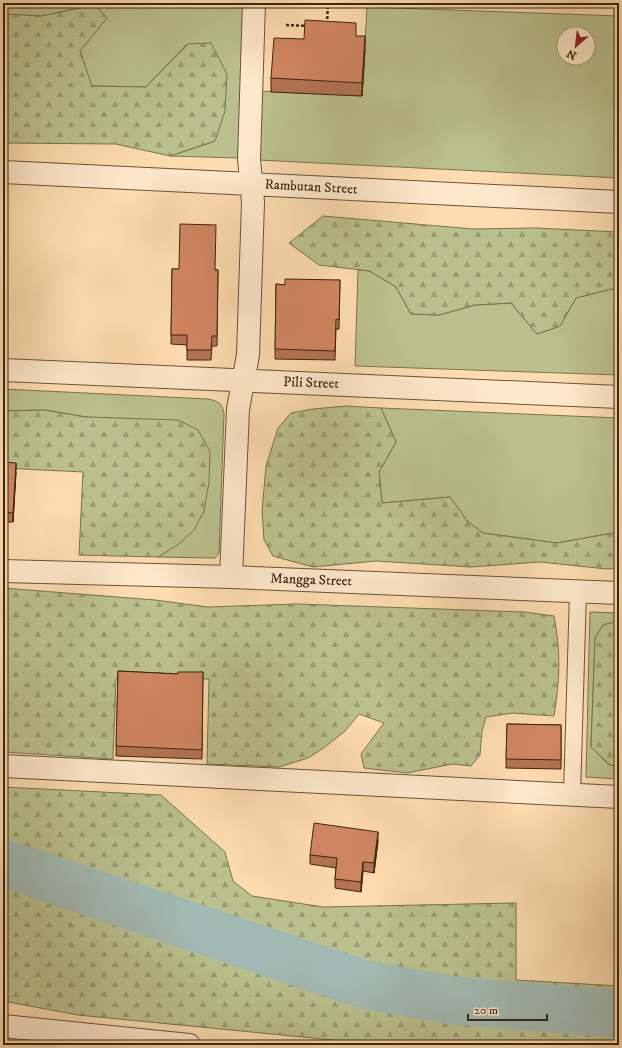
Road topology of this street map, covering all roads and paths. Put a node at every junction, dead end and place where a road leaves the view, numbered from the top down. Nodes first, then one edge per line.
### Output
1 (254, 3) edge
2 (328, 3) edge
3 (286, 24) dead end
4 (313, 26) edge
5 (326, 26) edge
6 (3, 172) edge
7 (252, 184) junction
8 (619, 202) edge
9 (3, 370) edge
10 (243, 380) junction
11 (619, 396) edge
12 (3, 571) edge
13 (231, 577) junction
14 (578, 591) junction
15 (619, 593) edge
16 (3, 766) edge
17 (572, 795) junction
18 (619, 797) edge
19 (3, 1026) edge
20 (189, 1045) edge

1 - 7 street
2 - 5 path
3 - 4 path
6 - 7 street, Rambutan Street
7 - 8 street, Rambutan Street
7 - 10 street
9 - 10 street, Pili Street
10 - 11 street, Pili Street
10 - 13 street
12 - 13 street, Mangga Street
13 - 14 street, Mangga Street
14 - 15 street, Mangga Street
14 - 17 lane
16 - 17 street
17 - 18 street
19 - 20 street

